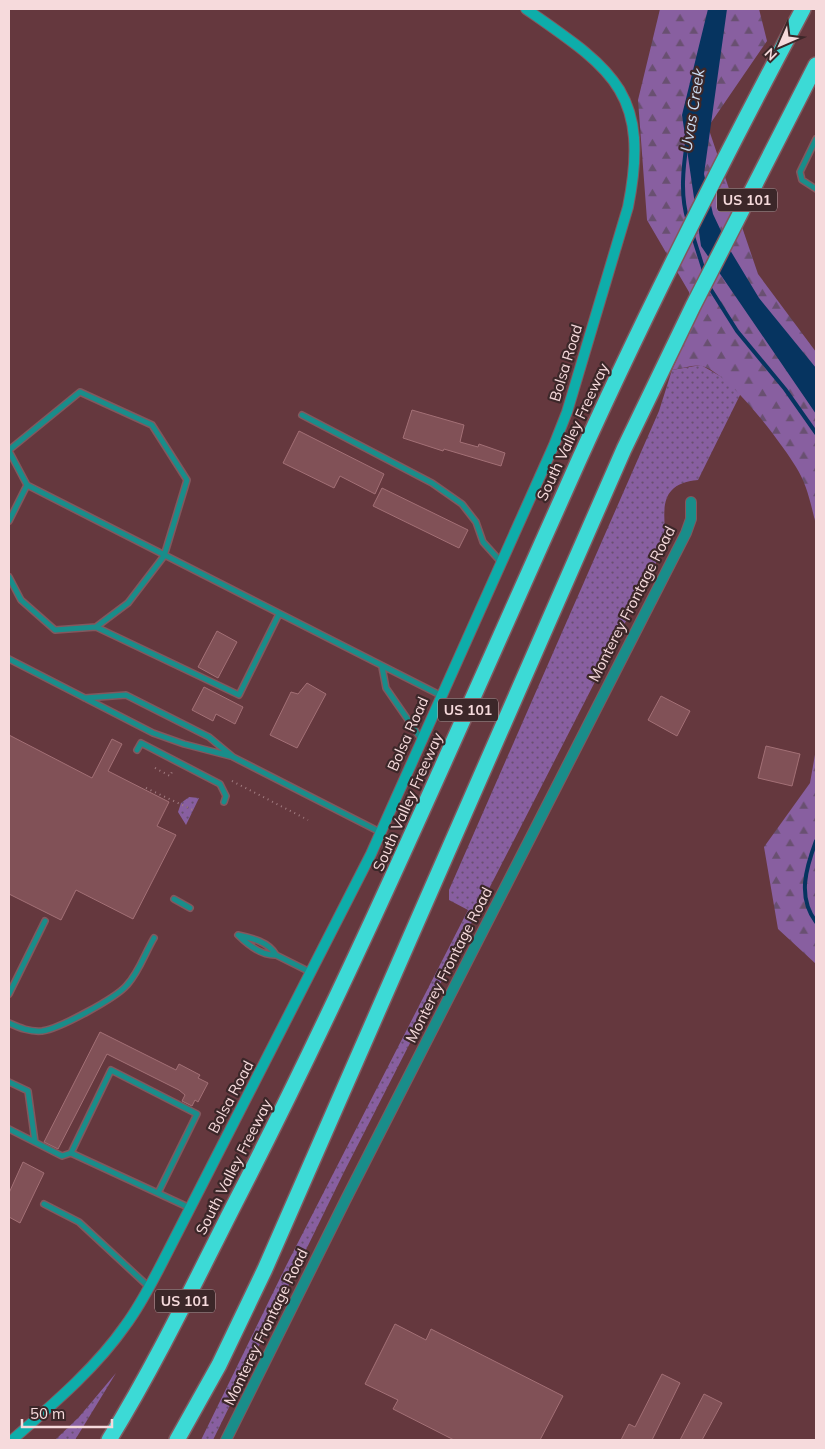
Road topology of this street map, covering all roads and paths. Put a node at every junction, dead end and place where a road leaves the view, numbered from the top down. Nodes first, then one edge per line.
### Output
1 (526, 9) edge
2 (803, 9) edge
3 (816, 65) edge
4 (816, 139) edge
5 (816, 188) edge
6 (302, 415) dead end
7 (9, 451) edge
8 (27, 485) junction
9 (691, 502) dead end
10 (9, 521) edge
11 (164, 556) junction
12 (502, 562) junction
13 (9, 577) edge
14 (279, 614) junction
15 (96, 627) junction
16 (9, 659) edge
17 (382, 667) junction
18 (442, 696) junction
19 (85, 698) junction
20 (422, 740) junction
21 (137, 750) dead end
22 (233, 757) junction
23 (155, 768) dead end
24 (173, 770) dead end
25 (232, 781) dead end
26 (146, 788) dead end
27 (224, 802) dead end
28 (195, 811) dead end
29 (308, 820) dead end
30 (380, 833) junction
31 (174, 899) dead end
32 (190, 908) dead end
33 (45, 921) dead end
34 (154, 938) dead end
35 (276, 954) junction
36 (312, 973) junction
37 (9, 994) edge
38 (9, 1023) edge
39 (9, 1082) edge
40 (9, 1129) edge
41 (35, 1142) junction
42 (71, 1153) junction
43 (158, 1193) junction
44 (44, 1204) dead end
45 (190, 1208) junction
46 (149, 1287) junction
47 (109, 1439) edge
48 (12, 1440) edge
49 (177, 1440) edge
50 (226, 1440) edge

1 - 12 main road, Bolsa Road
2 - 47 highway, South Valley Freeway / US 101
3 - 49 highway, US 101
4 - 5 lane
6 - 12 lane
7 - 8 lane
7 - 11 lane
8 - 10 lane
8 - 11 lane
9 - 50 street, Monterey Frontage Road
11 - 14 lane
11 - 15 lane
12 - 18 main road, Bolsa Road
13 - 15 lane
14 - 15 lane
14 - 17 lane
16 - 19 lane
17 - 18 lane
17 - 20 lane
18 - 20 main road, Bolsa Road
19 - 22 lane
19 - 22 lane
20 - 30 main road, Bolsa Road
21 - 27 lane
22 - 30 lane
23 - 24 path
25 - 29 path
26 - 28 path
30 - 36 main road, Bolsa Road
31 - 32 lane
33 - 37 lane
34 - 38 lane
35 - 35 lane
35 - 36 lane
36 - 45 main road, Bolsa Road
39 - 41 lane
40 - 41 lane
41 - 42 lane
42 - 43 lane
42 - 43 lane
43 - 45 lane
44 - 46 lane
45 - 46 main road, Bolsa Road
46 - 48 main road, Bolsa Road

